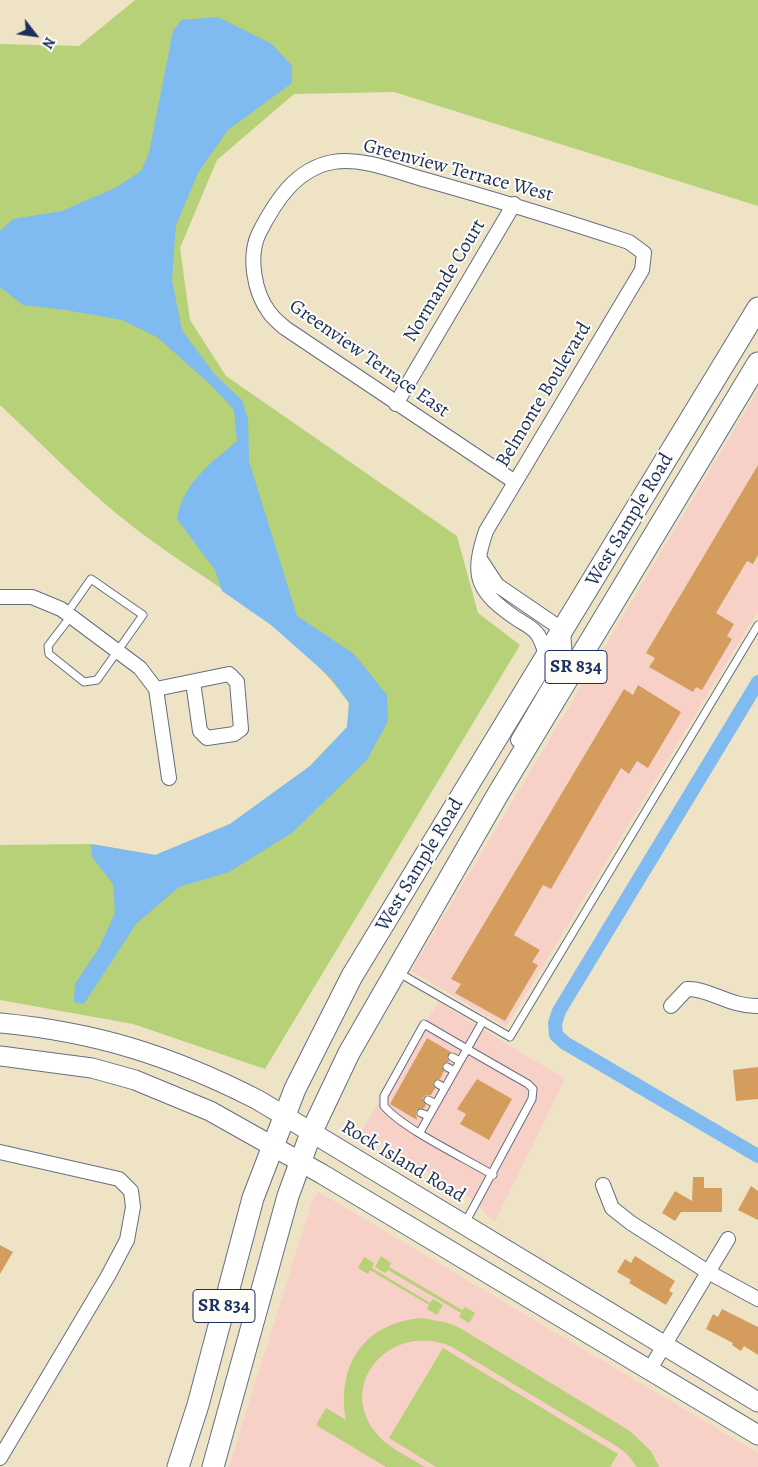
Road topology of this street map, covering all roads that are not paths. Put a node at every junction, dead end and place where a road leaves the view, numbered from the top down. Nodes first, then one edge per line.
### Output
1 (514, 204) junction
2 (271, 208) joint
3 (644, 253) joint
4 (758, 308) edge
5 (758, 363) edge
6 (396, 404) junction
7 (657, 476) junction
8 (515, 482) junction
9 (480, 558) junction
10 (0, 598) edge
11 (69, 614) junction
12 (758, 625) edge
13 (563, 630) junction
14 (590, 645) junction
15 (118, 652) junction
16 (547, 656) junction
17 (193, 682) junction
18 (156, 689) junction
19 (169, 778) dead end
20 (498, 794) junction
21 (395, 970) junction
22 (671, 1006) dead end
23 (758, 1006) edge
24 (483, 1021) junction
25 (0, 1023) edge
26 (417, 1037) junction
27 (426, 1041) dead end
28 (412, 1047) junction
29 (467, 1049) junction
30 (420, 1051) dead end
31 (0, 1056) edge
32 (452, 1057) dead end
33 (460, 1061) junction
34 (402, 1064) junction
35 (447, 1067) dead end
36 (411, 1068) dead end
37 (454, 1071) junction
38 (393, 1081) junction
39 (438, 1084) dead end
40 (401, 1085) dead end
41 (445, 1088) junction
42 (386, 1092) junction
43 (394, 1097) dead end
44 (428, 1100) dead end
45 (436, 1104) junction
46 (422, 1112) dead end
47 (429, 1116) junction
48 (286, 1117) junction
49 (420, 1132) junction
50 (311, 1133) junction
51 (273, 1146) junction
52 (0, 1152) edge
53 (299, 1162) junction
54 (493, 1175) junction
55 (604, 1185) dead end
56 (464, 1225) junction
57 (728, 1239) dead end
58 (708, 1272) junction
59 (758, 1300) edge
60 (665, 1346) junction
61 (650, 1370) junction
62 (754, 1399) edge
63 (736, 1421) junction
64 (758, 1435) edge
65 (0, 1458) edge
66 (178, 1467) edge
67 (213, 1467) edge

1 - 2 street, Greenview Terrace West
1 - 3 street, Greenview Terrace West
1 - 6 street, Normande Court
2 - 6 street, Greenview Terrace East
3 - 8 street, Belmonte Boulevard
4 - 7 main road, West Sample Road / SR 834
5 - 14 main road, West Sample Road / SR 834
6 - 8 street, Greenview Terrace East
7 - 13 main road, West Sample Road / SR 834
7 - 14 main road
8 - 9 street, Belmonte Boulevard
9 - 13 street
9 - 16 street, Belmonte Boulevard
10 - 11 street
11 - 15 street
11 - 15 lane
11 - 15 lane
12 - 24 lane
13 - 16 main road, West Sample Road / SR 834
13 - 20 street
14 - 20 main road, West Sample Road / SR 834
15 - 18 street
16 - 48 main road, West Sample Road / SR 834
17 - 17 street
17 - 18 street
18 - 19 street
20 - 21 main road, West Sample Road / SR 834
21 - 24 lane
21 - 50 main road, West Sample Road / SR 834
22 - 23 street
24 - 29 lane
25 - 48 main road, Rock Island Road
26 - 27 lane
26 - 28 lane
26 - 29 lane
28 - 30 lane
28 - 34 lane
29 - 33 lane
29 - 54 lane
31 - 51 main road
32 - 33 lane
33 - 37 lane
34 - 36 lane
34 - 38 lane
35 - 37 lane
37 - 41 lane
38 - 40 lane
38 - 42 lane
39 - 41 lane
41 - 45 lane
42 - 43 lane
42 - 49 lane
44 - 45 lane
45 - 47 lane
46 - 47 lane
47 - 49 lane
48 - 50 main road, Rock Island Road
48 - 51 main road, West Sample Road / SR 834
49 - 54 lane
50 - 53 main road, West Sample Road / SR 834
50 - 56 main road, Rock Island Road
51 - 53 main road
51 - 66 main road, West Sample Road / SR 834
52 - 65 street
53 - 61 main road
53 - 67 main road, West Sample Road / SR 834
54 - 56 lane
55 - 58 street
56 - 60 main road, Rock Island Road
57 - 58 street
58 - 59 street
58 - 60 street
60 - 61 street
60 - 62 main road, Rock Island Road
61 - 63 main road
62 - 63 main road
63 - 64 main road

